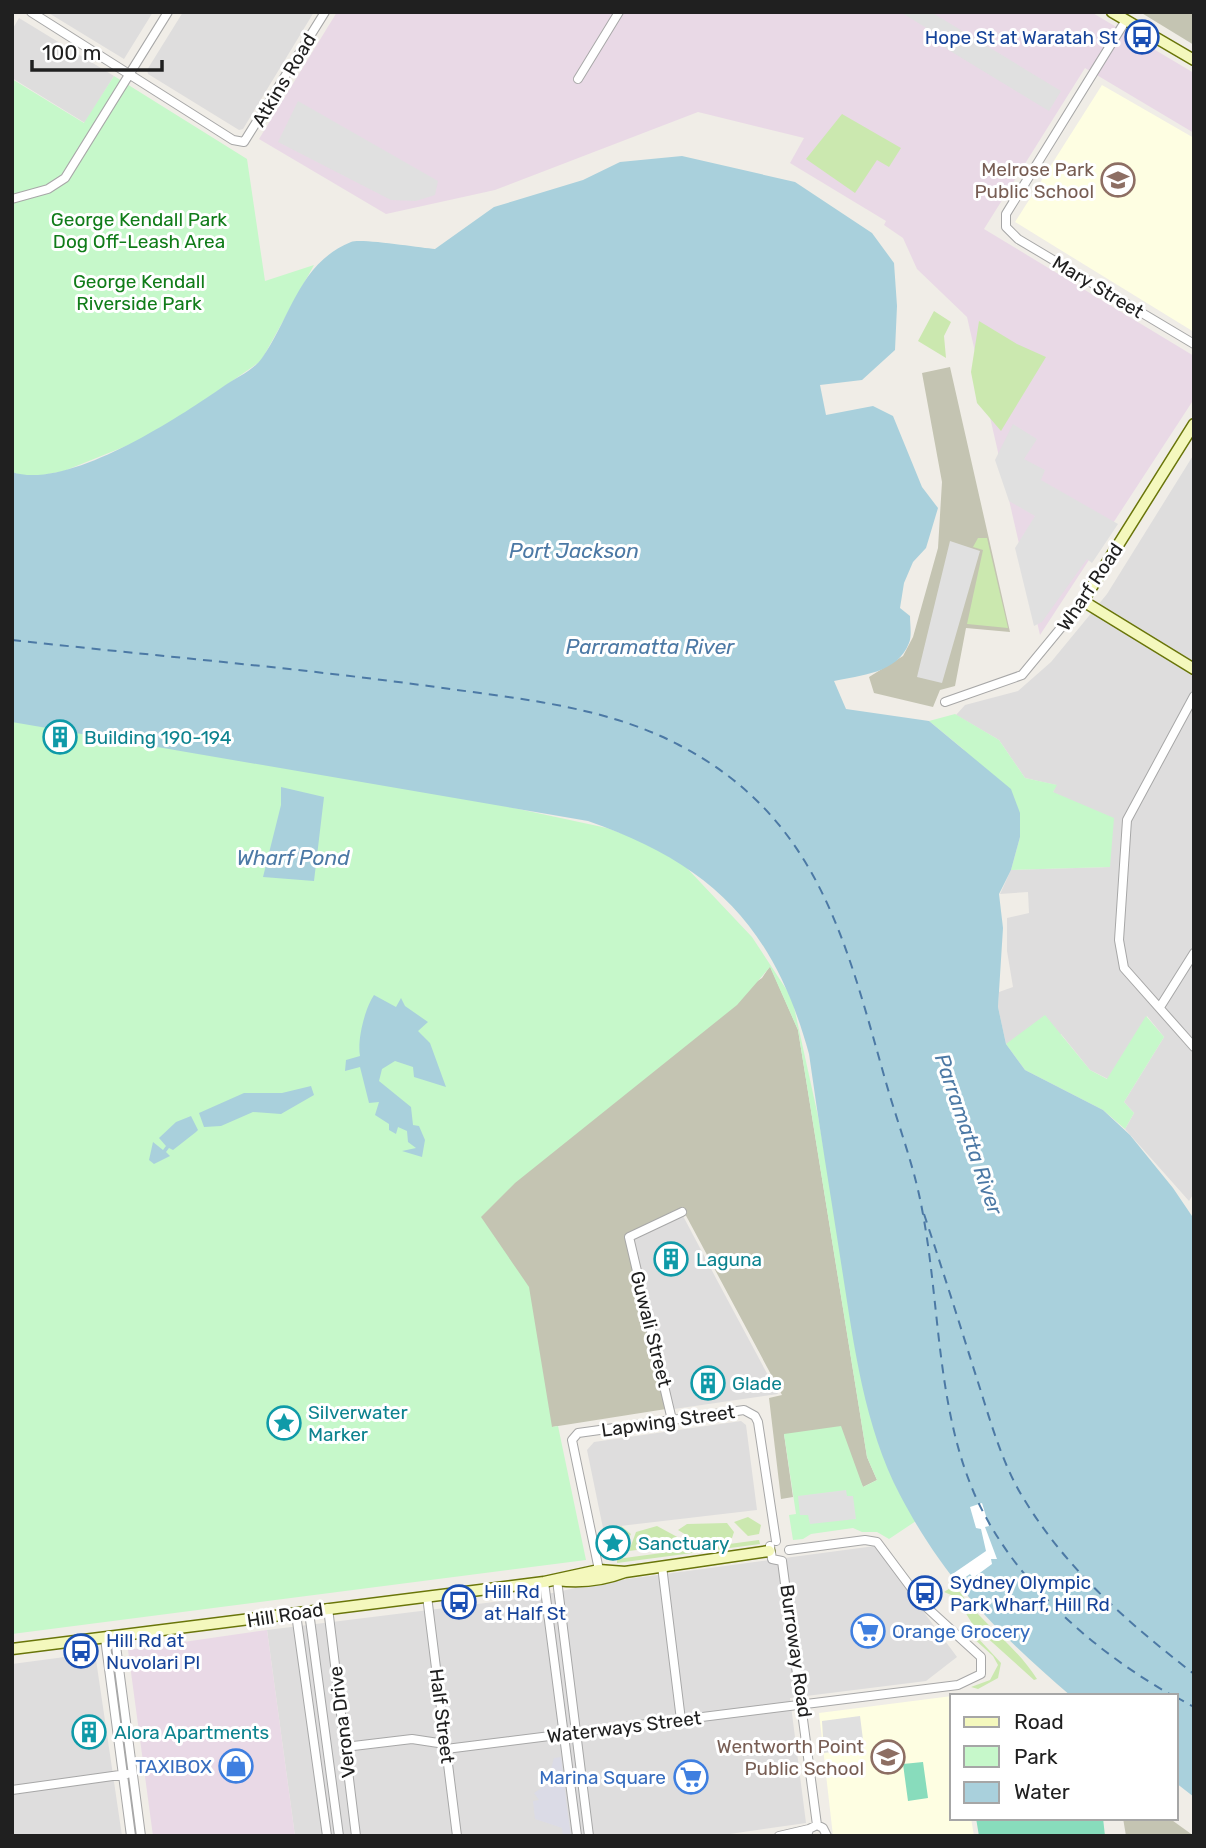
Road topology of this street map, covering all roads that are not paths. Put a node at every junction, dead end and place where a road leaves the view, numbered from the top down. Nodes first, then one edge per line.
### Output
1 (31, 12) edge
2 (167, 12) edge
3 (326, 12) edge
4 (619, 12) edge
5 (1112, 12) edge
6 (1126, 20) junction
7 (1194, 60) edge
8 (129, 75) junction
9 (578, 79) dead end
10 (12, 199) edge
11 (1194, 344) edge
12 (1194, 424) edge
13 (1083, 601) junction
14 (1194, 669) edge
15 (1194, 696) edge
16 (945, 702) dead end
17 (1194, 953) edge
18 (1160, 1007) junction
19 (1194, 1048) edge
20 (682, 1212) dead end
21 (672, 1420) junction
22 (776, 1541) junction
23 (789, 1550) junction
24 (769, 1551) junction
25 (782, 1561) junction
26 (662, 1566) junction
27 (599, 1570) junction
28 (625, 1572) junction
29 (557, 1580) junction
30 (544, 1581) junction
31 (427, 1596) junction
32 (328, 1608) junction
33 (309, 1612) junction
34 (296, 1614) junction
35 (110, 1638) junction
36 (12, 1649) edge
37 (803, 1704) junction
38 (681, 1720) junction
39 (576, 1733) junction
40 (564, 1735) junction
41 (345, 1747) junction
42 (445, 1747) junction
43 (327, 1750) junction
44 (315, 1752) junction
45 (128, 1774) junction
46 (12, 1790) edge
47 (811, 1830) edge
48 (131, 1836) edge
49 (141, 1836) edge
50 (327, 1836) edge
51 (339, 1836) edge
52 (356, 1836) edge
53 (457, 1836) edge
54 (577, 1836) edge
55 (589, 1836) edge
56 (779, 1836) edge
57 (827, 1836) edge

1 - 8 street
2 - 8 street
3 - 8 street, Atkins Road
4 - 9 street
5 - 6 street
6 - 7 street
6 - 11 street, Mary Street
8 - 10 street
12 - 13 street, Wharf Road
13 - 14 street
13 - 16 street, Wharf Road
15 - 18 street
17 - 18 street
18 - 19 street
20 - 21 street, Guwali Street
21 - 22 street, Lapwing Street
21 - 27 street, Lapwing Street
22 - 23 street
22 - 24 street
23 - 25 street
23 - 37 street, Waterways Street
24 - 25 street
24 - 26 street, Hill Road
25 - 37 street, Burroway Road
26 - 28 street, Hill Road
26 - 38 street
27 - 28 street, Hill Road
27 - 29 street, Hill Road
28 - 29 street, Hill Road
29 - 30 street, Hill Road
29 - 39 street
30 - 31 street, Hill Road
30 - 40 street
31 - 32 street, Hill Road
31 - 42 street, Half Street
32 - 33 street, Hill Road
32 - 41 street, Verona Drive
33 - 34 street, Hill Road
33 - 43 street, Verona Drive
34 - 35 street, Hill Road
34 - 44 street, Verona Drive
35 - 36 street, Hill Road
35 - 45 street
37 - 38 street, Waterways Street
37 - 47 street, Burroway Road
38 - 39 street, Waterways Street
39 - 40 street, Waterways Street
39 - 55 street
40 - 42 street, Waterways Street
40 - 54 street
41 - 42 street, Waterways Street
41 - 52 street, Verona Drive
42 - 53 street, Half Street
43 - 44 street
43 - 51 street, Verona Drive
44 - 50 street, Verona Drive
45 - 46 street
45 - 48 street
45 - 49 street
47 - 56 street
47 - 57 street

